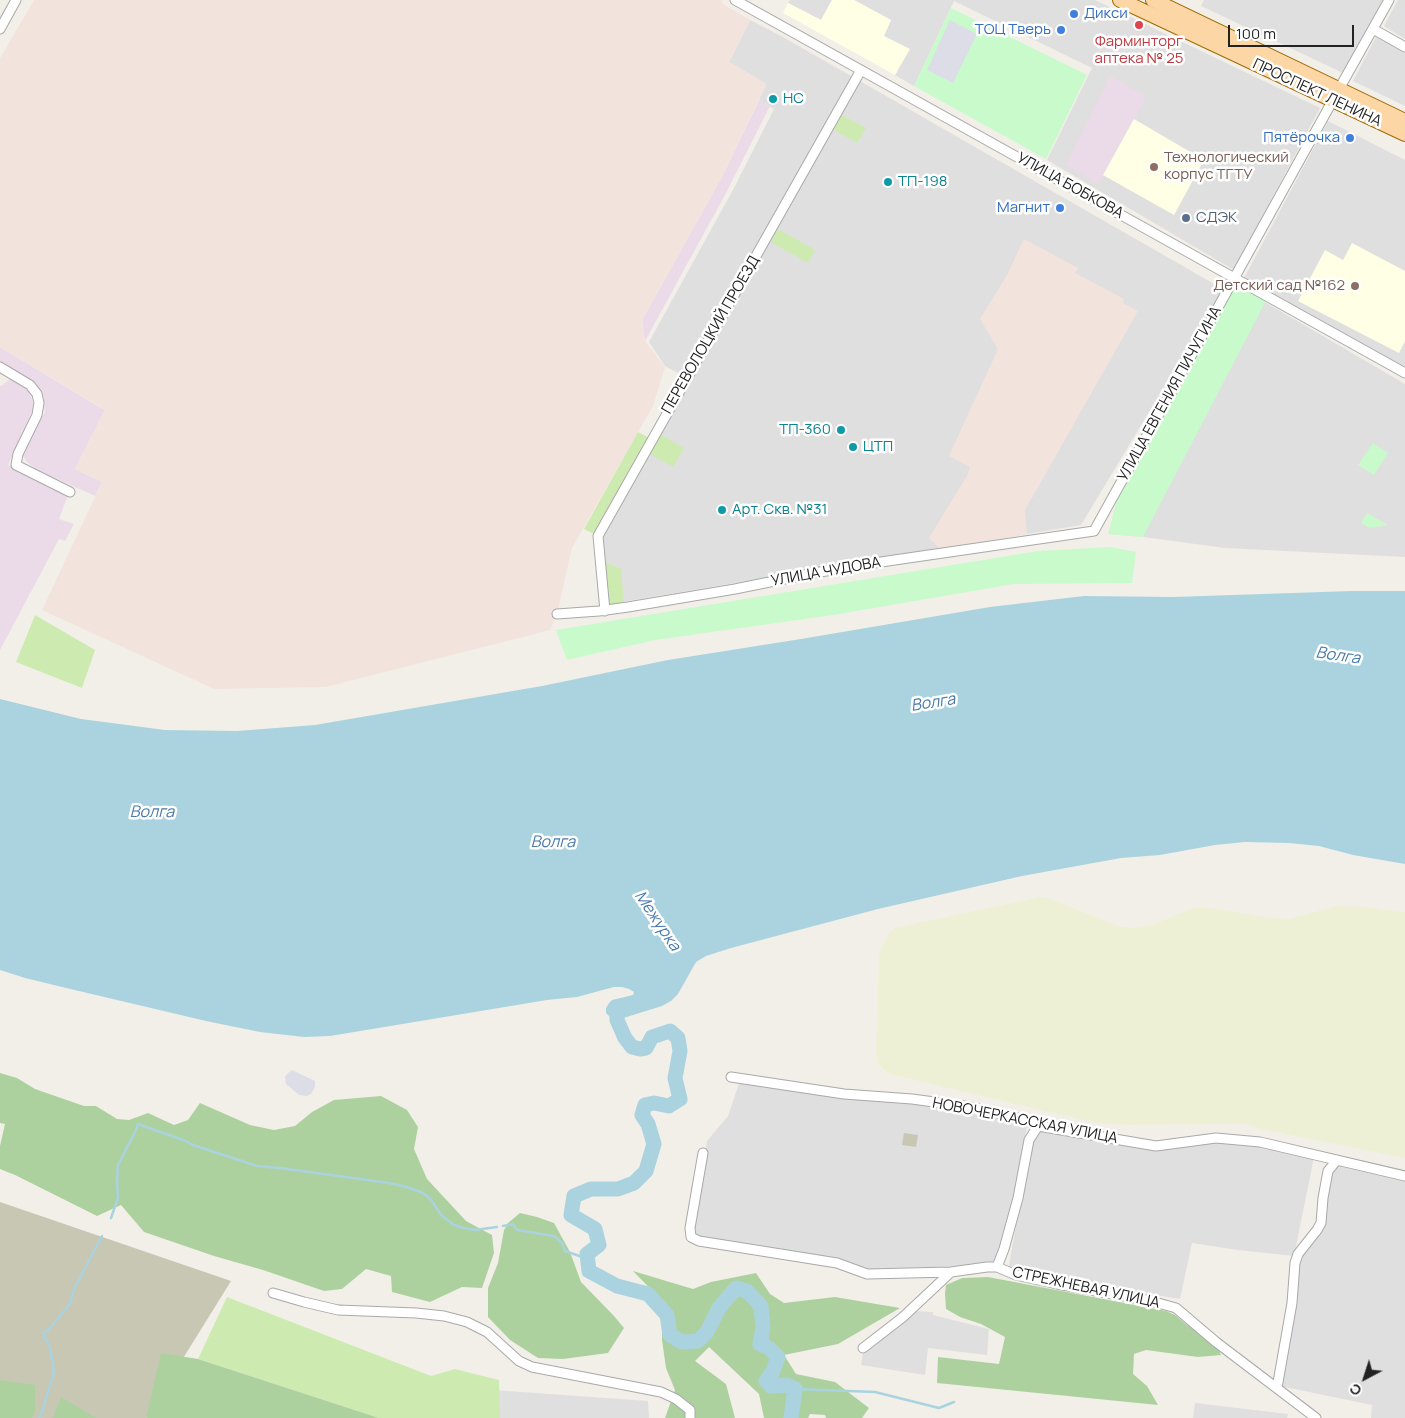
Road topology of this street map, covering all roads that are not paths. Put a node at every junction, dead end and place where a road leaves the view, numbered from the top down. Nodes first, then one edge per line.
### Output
1 (16, 0) edge
2 (735, 0) edge
3 (1120, 0) edge
4 (1153, 0) edge
5 (1389, 0) edge
6 (0, 29) edge
7 (1373, 29) junction
8 (1405, 47) edge
9 (861, 70) junction
10 (1333, 95) junction
11 (1405, 121) edge
12 (1405, 134) edge
13 (1234, 278) junction
14 (0, 367) edge
15 (1405, 373) edge
16 (70, 492) dead end
17 (1094, 531) joint
18 (605, 611) junction
19 (557, 614) dead end
20 (731, 1077) dead end
21 (1038, 1126) junction
22 (703, 1153) dead end
23 (1337, 1160) junction
24 (1405, 1176) edge
25 (998, 1267) junction
26 (951, 1272) junction
27 (273, 1293) dead end
28 (863, 1348) dead end
29 (1277, 1388) junction
30 (690, 1414) edge
31 (1316, 1418) edge

1 - 6 street
2 - 9 street, УЛИЦА БОБКОВА
3 - 10 main road, ПРОСПЕКТ ЛЕНИНА
4 - 10 main road, ПРОСПЕКТ ЛЕНИНА
5 - 7 street, УЛИЦА ЕВГЕНИЯ ПИЧУГИНА
7 - 8 street
7 - 10 street, УЛИЦА ЕВГЕНИЯ ПИЧУГИНА
9 - 13 street, УЛИЦА БОБКОВА
9 - 18 street, ПЕРЕВОЛОЦКИЙ ПРОЕЗД
10 - 11 main road, ПРОСПЕКТ ЛЕНИНА
10 - 12 main road, ПРОСПЕКТ ЛЕНИНА
10 - 13 street, УЛИЦА ЕВГЕНИЯ ПИЧУГИНА
13 - 15 street, УЛИЦА БОБКОВА
13 - 17 street, УЛИЦА ЕВГЕНИЯ ПИЧУГИНА
14 - 16 street
17 - 18 street, УЛИЦА ЧУДОВА
18 - 19 street, УЛИЦА ЧУДОВА
20 - 21 street, НОВОЧЕРКАССКАЯ УЛИЦА
21 - 23 street, НОВОЧЕРКАССКАЯ УЛИЦА
21 - 25 street
22 - 26 street
23 - 24 street, НОВОЧЕРКАССКАЯ УЛИЦА
23 - 29 street
25 - 26 street
25 - 29 street, СТРЕЖНЕВАЯ УЛИЦА
26 - 28 street
27 - 30 street
29 - 31 street, СТРЕЖНЕВАЯ УЛИЦА

